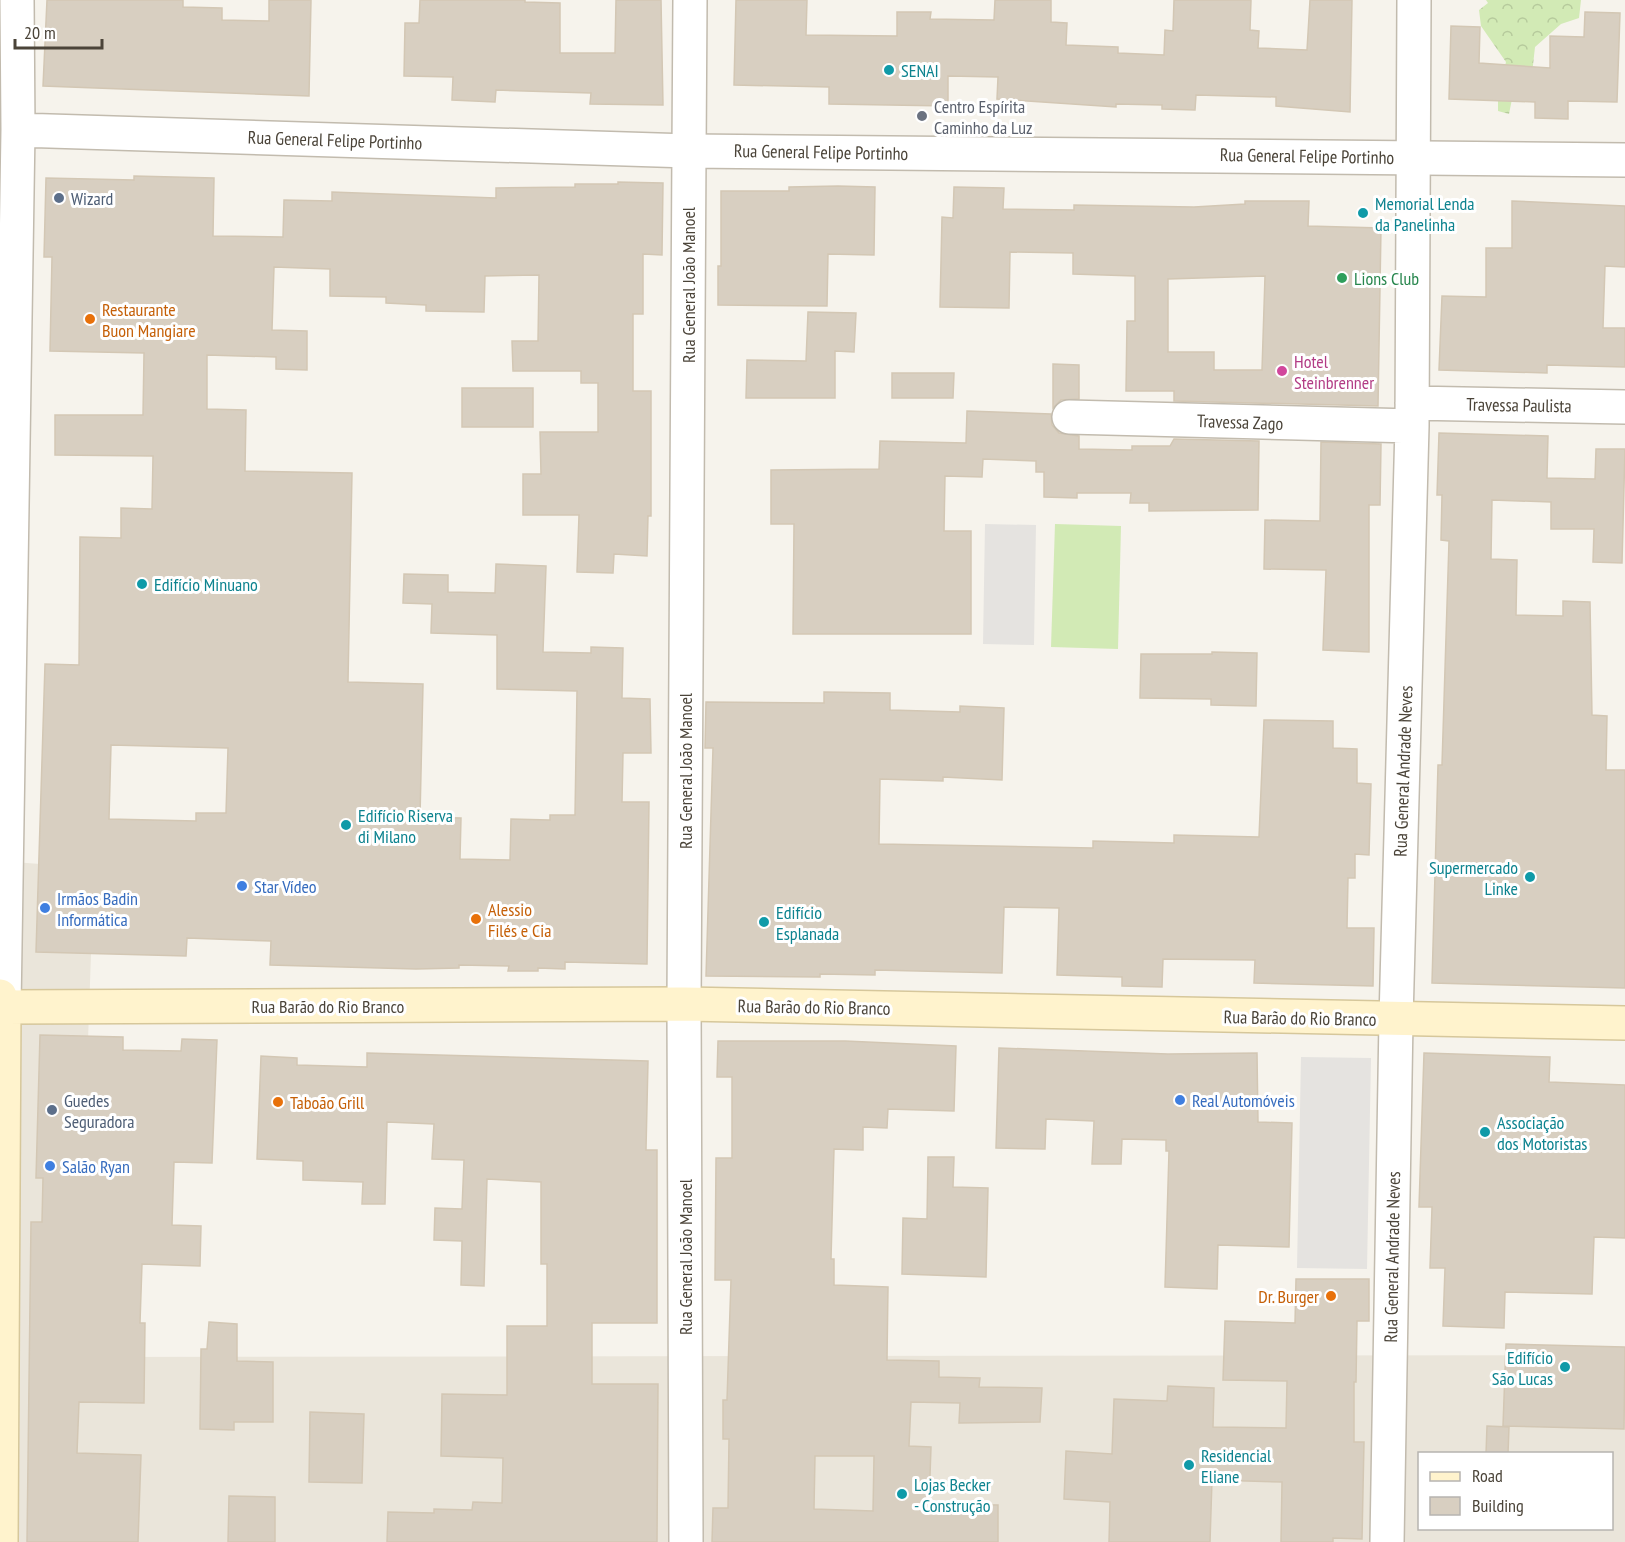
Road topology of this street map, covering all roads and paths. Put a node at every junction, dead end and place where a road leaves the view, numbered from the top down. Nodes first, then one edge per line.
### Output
1 (18, 0) edge
2 (690, 0) edge
3 (1414, 0) edge
4 (6, 127) edge
5 (688, 151) junction
6 (1412, 157) junction
7 (1625, 160) edge
8 (1625, 407) edge
9 (1412, 415) junction
10 (1069, 417) dead end
11 (684, 1004) junction
12 (1, 1006) edge
13 (1396, 1020) junction
14 (1625, 1023) edge
15 (1, 1542) edge
16 (686, 1542) edge
17 (1387, 1542) edge

1 - 4 street
2 - 5 street, Rua General João Manoel
3 - 6 street, Rua General Andrade Neves
4 - 5 street, Rua General Felipe Portinho
4 - 12 street
5 - 6 street, Rua General Felipe Portinho
5 - 11 street, Rua General João Manoel
6 - 7 street, Rua General Felipe Portinho
6 - 9 street, Rua General Andrade Neves
8 - 9 street, Travessa Paulista
9 - 10 street, Travessa Zago
9 - 13 street, Rua General Andrade Neves
11 - 12 main road, Rua Barão do Rio Branco
11 - 13 main road, Rua Barão do Rio Branco
11 - 16 street, Rua General João Manoel
12 - 15 main road
13 - 14 main road, Rua Barão do Rio Branco
13 - 17 street, Rua General Andrade Neves

